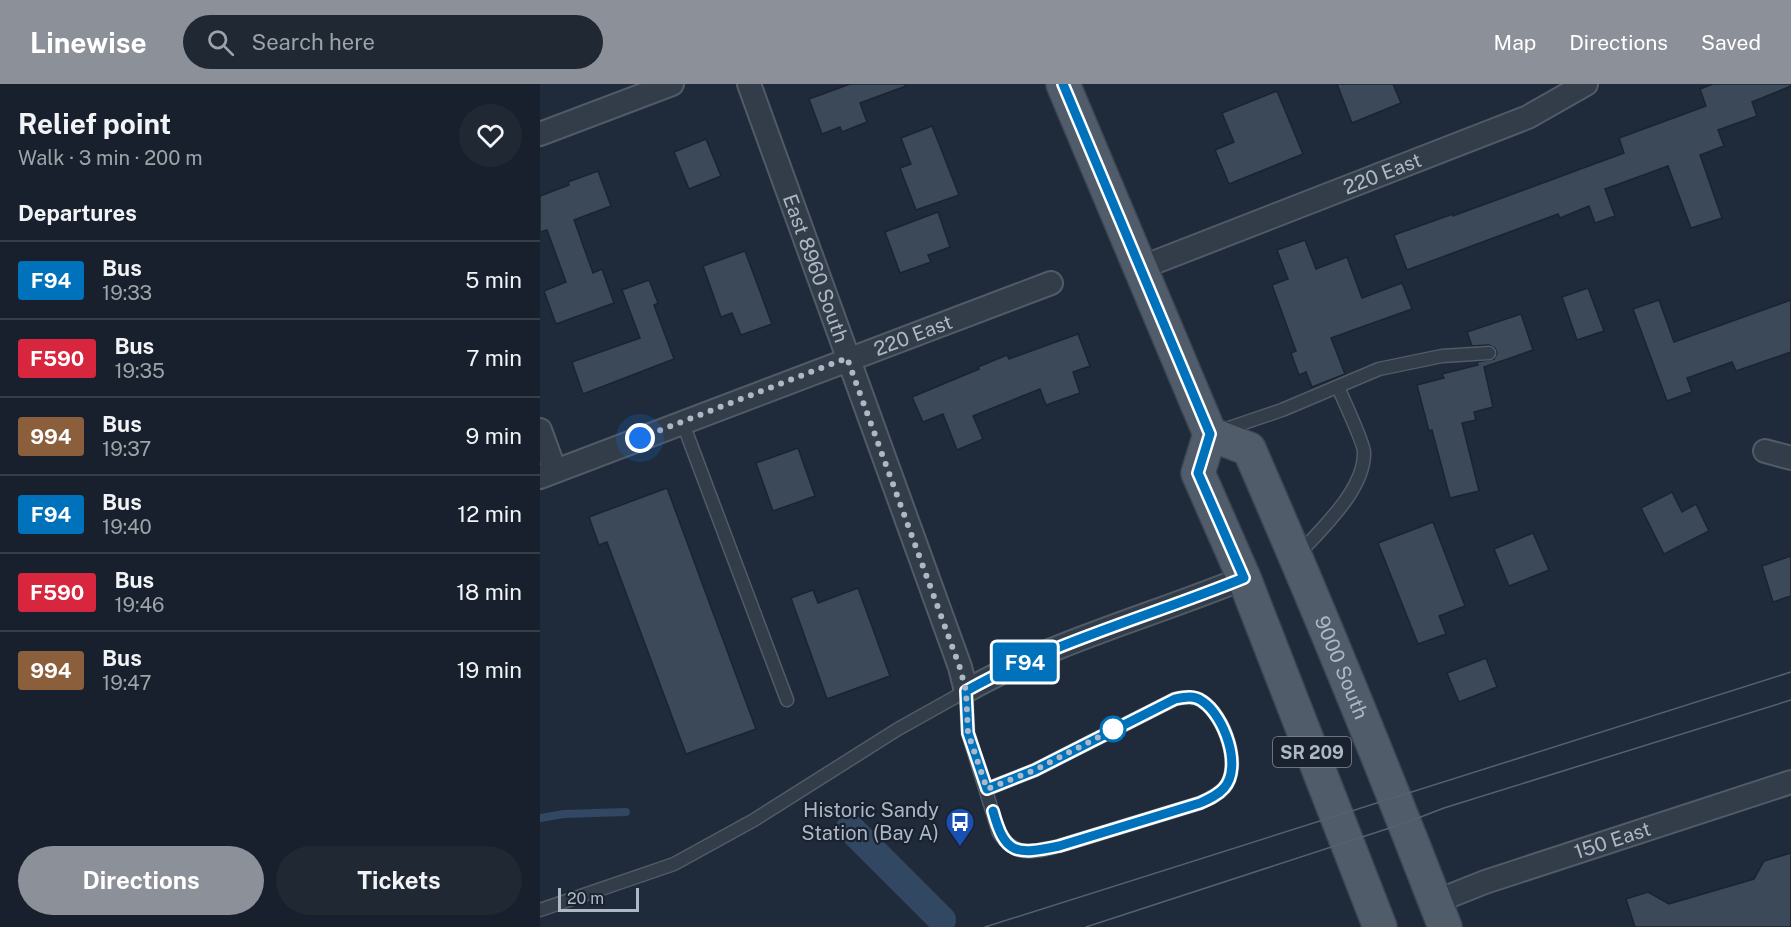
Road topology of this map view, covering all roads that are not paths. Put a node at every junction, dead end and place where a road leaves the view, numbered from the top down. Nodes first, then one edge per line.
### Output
1 (672, 84) edge
2 (749, 84) edge
3 (1063, 84) edge
4 (1586, 84) edge
5 (540, 134) edge
6 (1140, 268) junction
7 (1051, 283) dead end
8 (1489, 353) dead end
9 (847, 358) junction
10 (1338, 387) junction
11 (682, 421) junction
12 (540, 430) edge
13 (1210, 434) junction
14 (1765, 452) dead end
15 (1791, 458) edge
16 (548, 474) edge
17 (1297, 557) junction
18 (1244, 578) junction
19 (966, 691) junction
20 (787, 700) dead end
21 (1790, 786) edge
22 (987, 789) junction
23 (540, 910) edge
24 (1436, 919) edge
25 (1380, 927) edge

1 - 5 street
2 - 9 street, East 8960 South
3 - 6 main road
4 - 6 street, 220 East
6 - 13 main road
7 - 9 street, 220 East
8 - 10 lane
9 - 11 street, 220 East
9 - 19 street, East 8960 South
10 - 13 lane
10 - 17 lane
11 - 16 street, 220 East
11 - 20 lane
12 - 16 street
13 - 17 main road, 9000 South / SR 209
13 - 18 main road, SR 209
14 - 15 street
17 - 24 main road, 9000 South / SR 209
18 - 19 street
18 - 25 main road, SR 209
19 - 22 lane
19 - 23 lane
21 - 24 street, 150 East
22 - 22 lane

